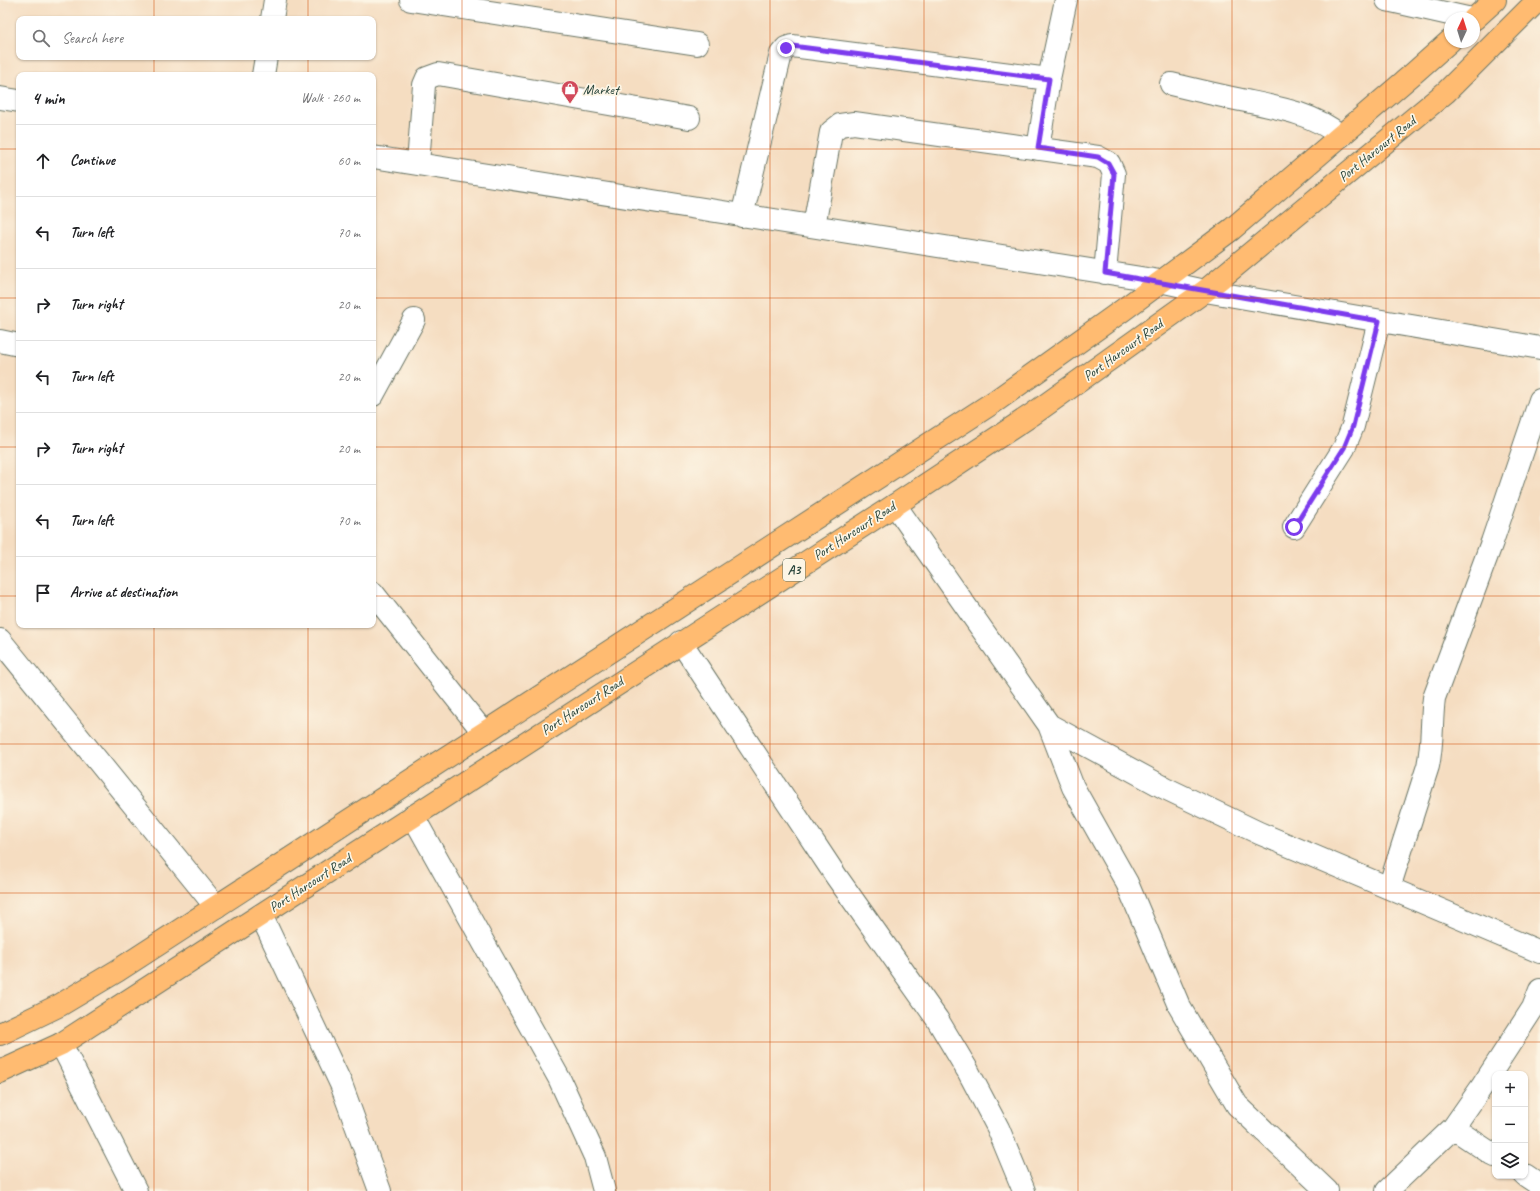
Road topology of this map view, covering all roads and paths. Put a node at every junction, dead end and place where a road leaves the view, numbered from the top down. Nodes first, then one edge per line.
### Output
1 (275, 0) edge
2 (411, 0) edge
3 (1066, 0) edge
4 (1387, 0) edge
5 (1495, 0) edge
6 (1538, 0) edge
7 (1444, 13) edge
8 (1480, 14) edge
9 (272, 16) edge
10 (697, 44) dead end
11 (1444, 46) edge
12 (266, 60) edge
13 (264, 72) edge
14 (1049, 79) junction
15 (1171, 84) dead end
16 (0, 98) edge
17 (16, 101) edge
18 (689, 118) dead end
19 (1341, 136) junction
20 (1038, 148) junction
21 (376, 157) edge
22 (418, 164) junction
23 (742, 216) junction
24 (814, 226) junction
25 (1105, 273) junction
26 (1160, 281) junction
27 (1205, 291) junction
28 (414, 320) dead end
29 (1379, 321) junction
30 (0, 341) edge
31 (16, 344) edge
32 (1540, 348) edge
33 (376, 390) edge
34 (1540, 400) edge
35 (895, 505) junction
36 (1294, 527) dead end
37 (376, 597) edge
38 (0, 640) edge
39 (681, 642) junction
40 (1049, 725) junction
41 (484, 733) junction
42 (413, 816) junction
43 (1389, 888) junction
44 (216, 907) junction
45 (261, 915) junction
46 (1540, 952) edge
47 (1540, 990) edge
48 (0, 1034) edge
49 (61, 1044) junction
50 (0, 1072) edge
51 (1453, 1128) junction
52 (1492, 1154) edge
53 (1528, 1177) edge
54 (1540, 1185) edge
55 (136, 1191) edge
56 (380, 1191) edge
57 (604, 1191) edge
58 (1024, 1191) edge
59 (1327, 1191) edge
60 (1387, 1191) edge

1 - 9 street
2 - 10 street
3 - 14 street
4 - 7 street
5 - 8 highway
6 - 27 highway, Port Harcourt Road / A3
11 - 19 highway, A3
12 - 13 street
14 - 20 street
14 - 23 street
15 - 19 street
16 - 17 street
18 - 22 street
19 - 26 highway, A3
20 - 24 street
20 - 25 street
21 - 22 street
22 - 23 street
23 - 24 street
24 - 25 street
25 - 26 street
26 - 27 street
26 - 41 highway, A3
27 - 29 street
27 - 35 highway, Port Harcourt Road / A3
28 - 33 street
29 - 32 street
29 - 36 street
30 - 31 street
34 - 43 street
35 - 39 highway, Port Harcourt Road / A3
35 - 40 street
37 - 41 street
38 - 44 street
39 - 42 highway, Port Harcourt Road / A3
39 - 58 street
40 - 43 street
40 - 59 street
41 - 44 highway, A3
42 - 45 highway, Port Harcourt Road / A3
42 - 57 street
43 - 46 street
44 - 48 highway, A3
45 - 49 highway, Port Harcourt Road / A3
45 - 56 street
47 - 51 street
49 - 50 highway, Port Harcourt Road / A3
49 - 55 street
51 - 52 street
51 - 60 street
53 - 54 street

